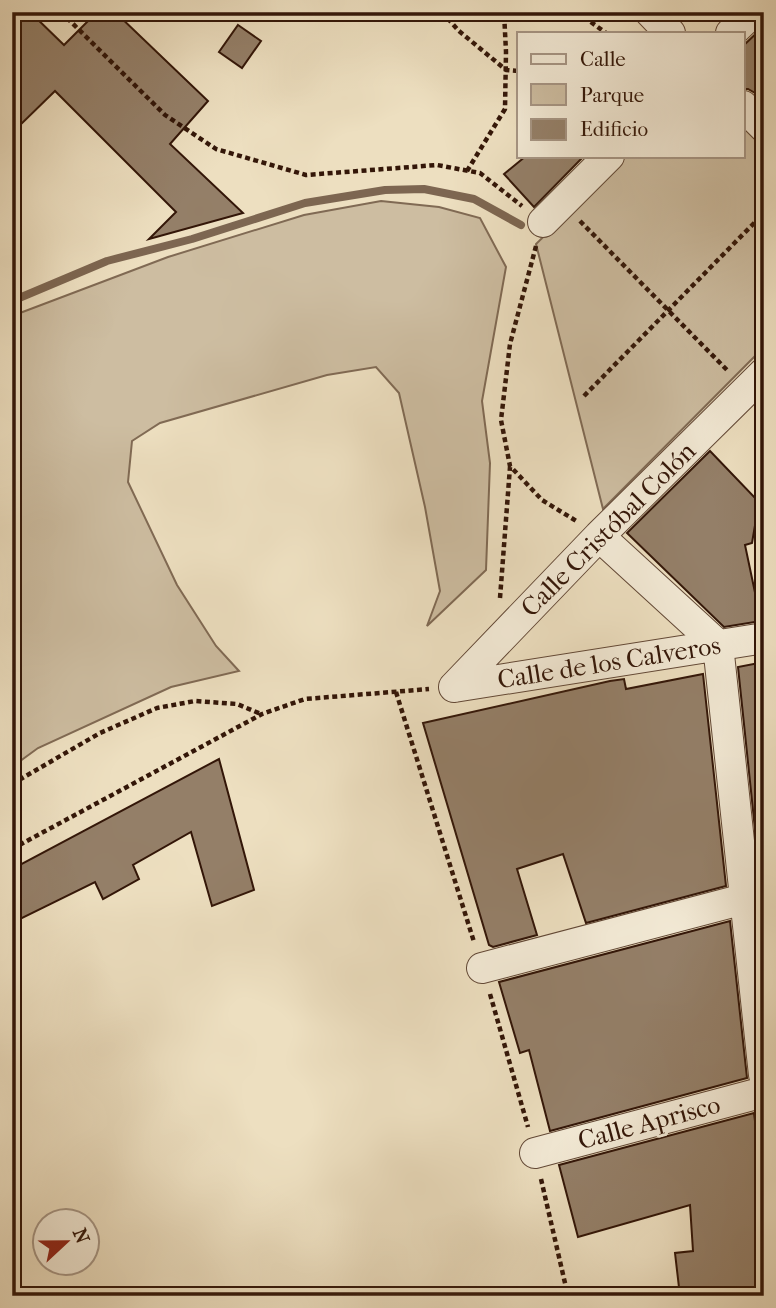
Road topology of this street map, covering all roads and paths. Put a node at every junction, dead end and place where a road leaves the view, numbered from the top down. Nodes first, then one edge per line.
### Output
1 (61, 12) edge
2 (442, 12) edge
3 (504, 12) edge
4 (577, 12) edge
5 (650, 12) edge
6 (753, 12) edge
7 (605, 32) edge
8 (669, 32) edge
9 (732, 32) edge
10 (506, 71) junction
11 (517, 71) edge
12 (744, 107) edge
13 (764, 127) edge
14 (607, 158) edge
15 (467, 171) junction
16 (553, 213) junction
17 (764, 213) edge
18 (668, 310) junction
19 (755, 381) edge
20 (584, 396) dead end
21 (510, 466) junction
22 (599, 536) junction
23 (764, 638) edge
24 (497, 643) junction
25 (718, 645) junction
26 (454, 687) junction
27 (262, 714) junction
28 (12, 784) edge
29 (12, 849) edge
30 (754, 896) edge
31 (482, 968) dead end
32 (764, 1075) edge
33 (764, 1092) edge
34 (535, 1153) dead end

1 - 15 path
2 - 10 path
3 - 10 path
4 - 7 path
5 - 8 street
6 - 9 street
10 - 11 path
10 - 15 path
12 - 13 street
14 - 16 street
15 - 16 path
16 - 18 path
16 - 21 path
17 - 18 path
18 - 19 path
18 - 20 path
19 - 22 street, Calle Cristóbal Colón
21 - 22 path
21 - 24 path
22 - 24 street, Calle Cristóbal Colón
22 - 25 street
23 - 25 street, Calle de los Calveros
24 - 26 street, Calle Cristóbal Colón
25 - 26 street, Calle de los Calveros
25 - 30 street
26 - 27 path
27 - 28 path
27 - 29 path
30 - 31 street
30 - 32 street
33 - 34 street, Calle Aprisco

